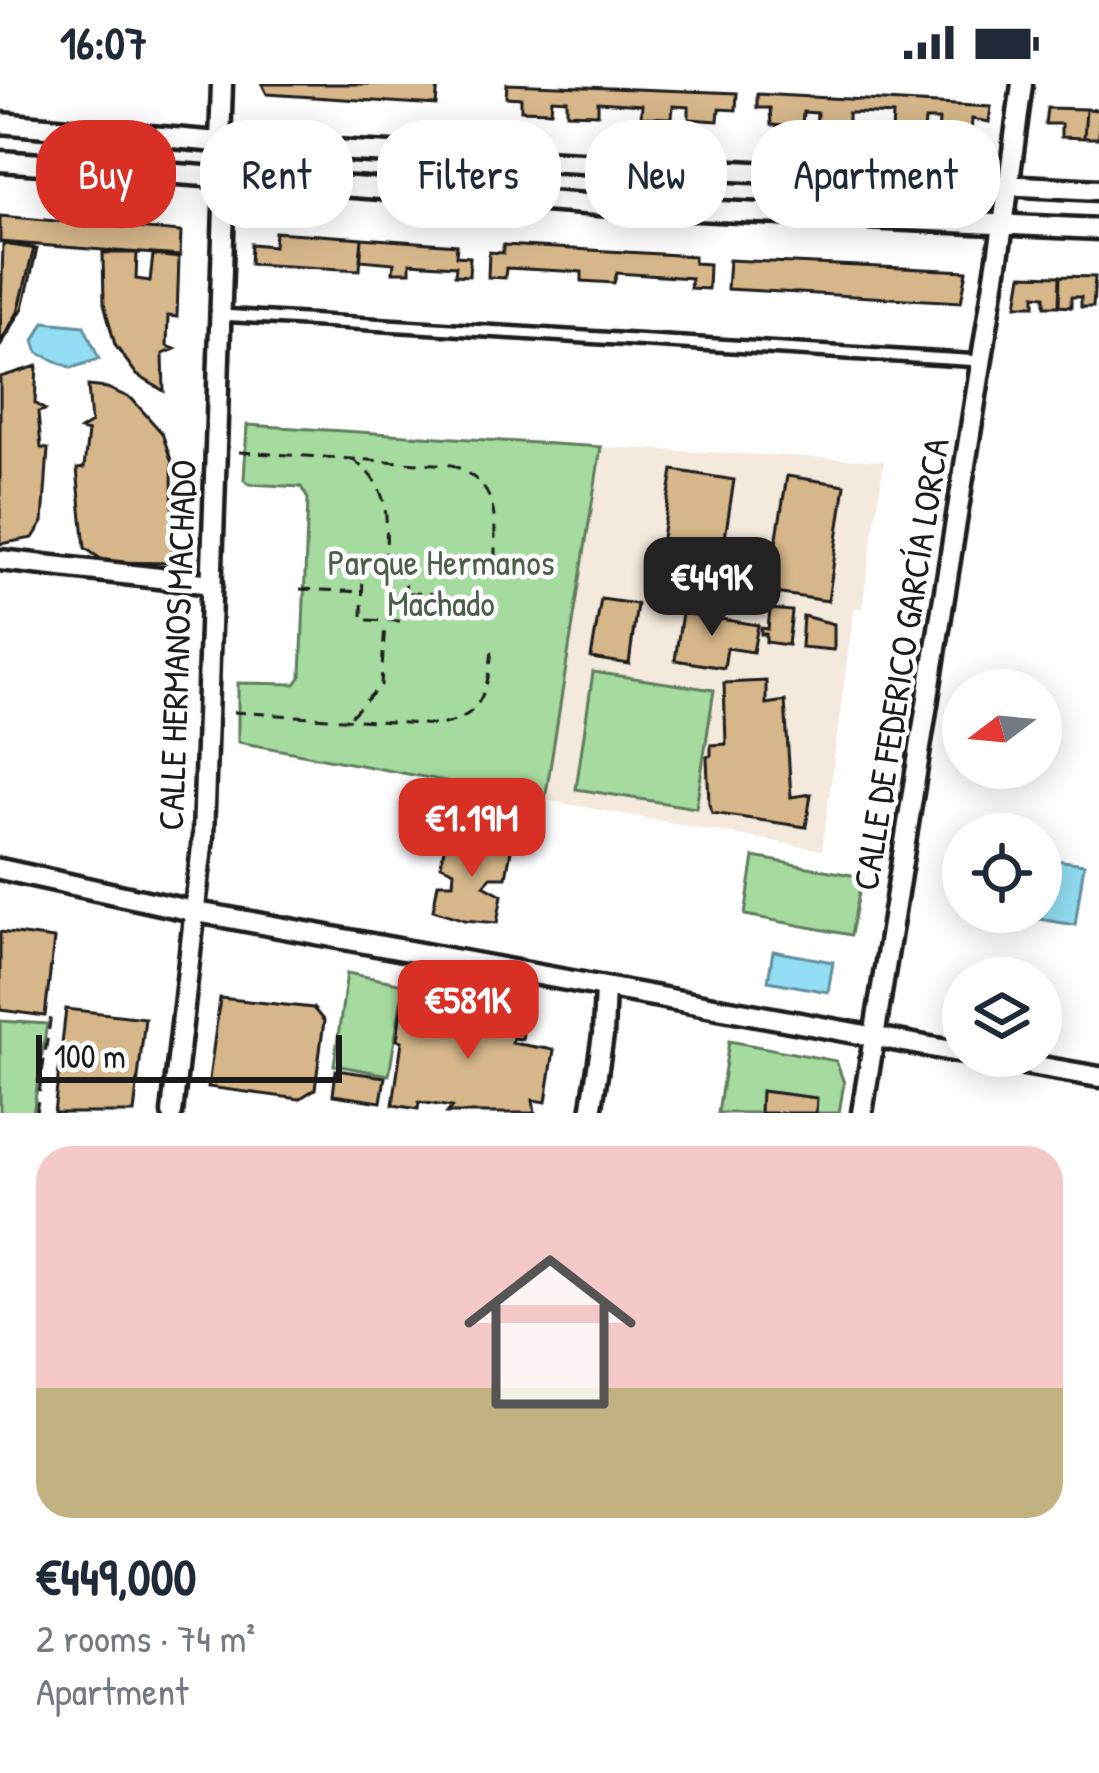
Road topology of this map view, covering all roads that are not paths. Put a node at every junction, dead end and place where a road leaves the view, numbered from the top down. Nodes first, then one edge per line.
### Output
1 (222, 84) edge
2 (1022, 84) edge
3 (221, 120) edge
4 (0, 123) edge
5 (200, 140) edge
6 (353, 150) edge
7 (0, 161) edge
8 (200, 176) edge
9 (1009, 186) junction
10 (353, 187) edge
11 (1099, 190) edge
12 (1003, 226) junction
13 (224, 228) edge
14 (1099, 229) edge
15 (221, 315) junction
16 (981, 362) junction
17 (0, 560) edge
18 (212, 584) junction
19 (0, 869) edge
20 (197, 912) junction
21 (605, 987) junction
22 (874, 1037) junction
23 (942, 1049) edge
24 (1062, 1071) edge
25 (1099, 1077) edge
26 (172, 1113) edge
27 (591, 1113) edge
28 (862, 1113) edge

1 - 3 street, CALLE HERMANOS MACHADO
2 - 9 street, CALLE DE FEDERICO GARCÍA LORCA
4 - 5 street
6 - 9 street
7 - 8 street
9 - 11 street
9 - 12 street, CALLE DE FEDERICO GARCÍA LORCA
10 - 12 street
12 - 14 street
12 - 16 street, CALLE DE FEDERICO GARCÍA LORCA
13 - 15 street, CALLE HERMANOS MACHADO
15 - 16 lane
15 - 18 street, CALLE HERMANOS MACHADO
16 - 22 street, CALLE DE FEDERICO GARCÍA LORCA
17 - 18 street
18 - 20 street, CALLE HERMANOS MACHADO
19 - 20 street
20 - 21 street
20 - 26 street, CALLE HERMANOS MACHADO
21 - 22 street
21 - 27 street
22 - 23 street
22 - 28 street, CALLE DE FEDERICO GARCÍA LORCA
24 - 25 street

